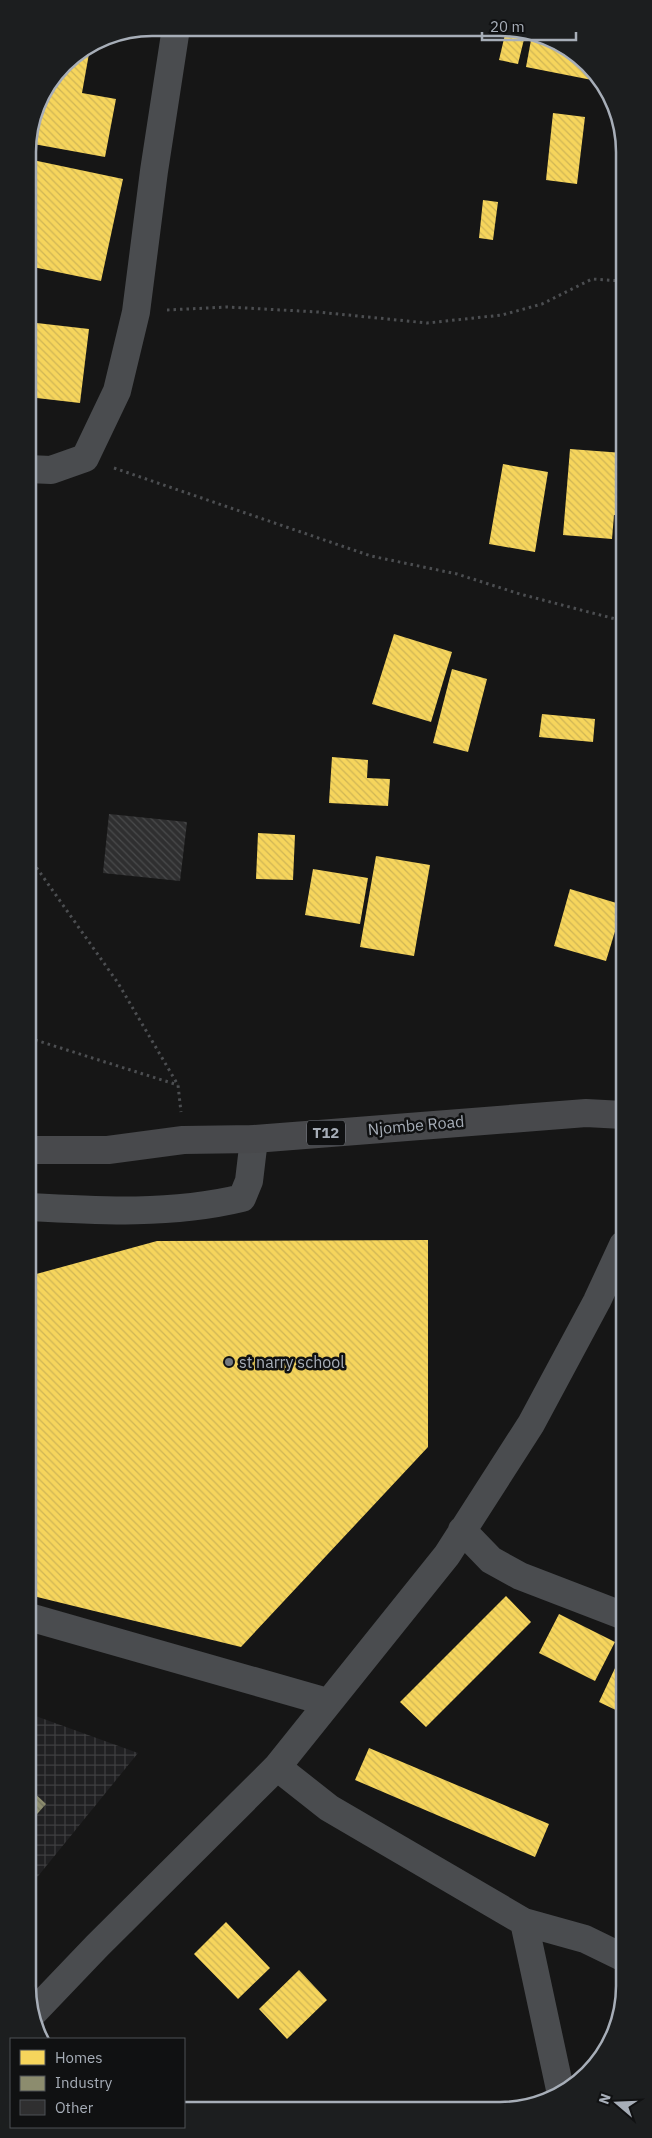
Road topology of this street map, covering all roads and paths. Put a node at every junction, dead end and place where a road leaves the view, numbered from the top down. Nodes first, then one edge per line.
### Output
1 (175, 36) edge
2 (616, 281) edge
3 (136, 312) junction
4 (85, 458) junction
5 (36, 469) edge
6 (616, 620) edge
7 (36, 868) edge
8 (36, 1040) edge
9 (178, 1085) junction
10 (616, 1115) edge
11 (254, 1139) junction
12 (183, 1140) junction
13 (36, 1150) edge
14 (36, 1208) edge
15 (616, 1260) edge
16 (462, 1530) junction
17 (616, 1613) edge
18 (36, 1619) edge
19 (327, 1702) junction
20 (277, 1767) junction
21 (524, 1922) junction
22 (616, 1954) edge
23 (38, 2008) edge
24 (559, 2085) edge

1 - 3 street
2 - 3 path
3 - 4 street
4 - 5 street
4 - 6 path
7 - 9 path
8 - 9 path
9 - 12 path
10 - 11 highway, Njombe Road / T12
11 - 12 highway, Njombe Road / T12
11 - 14 street
12 - 13 highway, Njombe Road / T12
15 - 16 street
16 - 17 street
16 - 19 street
18 - 19 street
19 - 20 street
20 - 21 street
20 - 23 street
21 - 22 street
21 - 24 street

